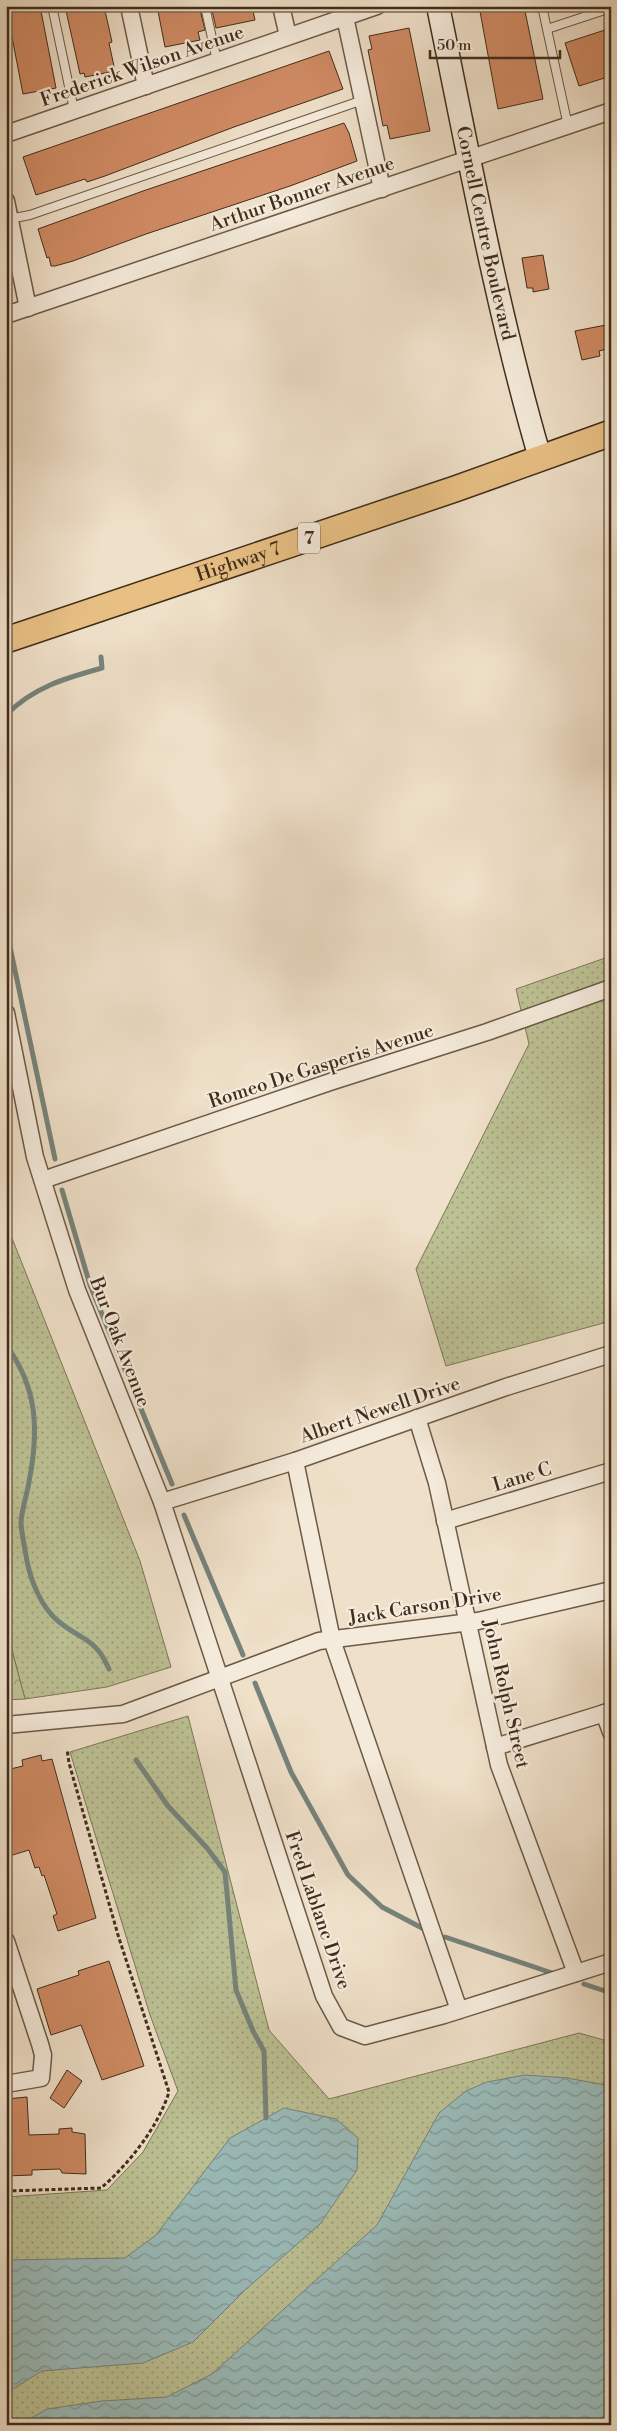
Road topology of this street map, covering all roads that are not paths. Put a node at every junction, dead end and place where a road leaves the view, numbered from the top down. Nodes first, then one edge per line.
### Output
1 (52, 6) edge
2 (129, 6) edge
3 (205, 6) edge
4 (281, 6) edge
5 (377, 6) edge
6 (438, 6) edge
7 (542, 6) edge
8 (611, 8) edge
9 (354, 12) edge
10 (547, 29) junction
11 (288, 36) junction
12 (217, 61) junction
13 (146, 86) junction
14 (363, 100) junction
15 (74, 110) junction
16 (611, 111) edge
17 (568, 126) junction
18 (6, 134) edge
19 (468, 160) junction
20 (382, 189) junction
21 (6, 201) edge
22 (8, 219) edge
23 (28, 308) junction
24 (6, 315) edge
25 (611, 433) edge
26 (540, 458) junction
27 (6, 640) edge
28 (611, 988) edge
29 (6, 1013) edge
30 (42, 1180) junction
31 (611, 1354) edge
32 (417, 1418) junction
33 (295, 1461) junction
34 (611, 1471) edge
35 (162, 1502) junction
36 (445, 1521) junction
37 (611, 1590) edge
38 (468, 1622) junction
39 (332, 1640) junction
40 (220, 1678) junction
41 (608, 1712) edge
42 (6, 1724) edge
43 (611, 1732) edge
44 (495, 1748) junction
45 (6, 1941) edge
46 (611, 1962) edge
47 (10, 1968) edge
48 (576, 1973) junction
49 (459, 2010) junction
50 (6, 2084) edge

1 - 15 lane
2 - 13 street
3 - 12 lane
4 - 11 street
5 - 9 street, Frederick Wilson Avenue
6 - 19 street, Cornell Centre Boulevard
7 - 10 lane
8 - 10 lane
9 - 11 street, Frederick Wilson Avenue
9 - 14 street
10 - 17 lane
11 - 12 street, Frederick Wilson Avenue
12 - 13 street, Frederick Wilson Avenue
13 - 15 street, Frederick Wilson Avenue
14 - 20 street
14 - 22 lane
15 - 18 street, Frederick Wilson Avenue
16 - 17 street, Arthur Bonner Avenue
17 - 19 street, Arthur Bonner Avenue
19 - 20 street, Arthur Bonner Avenue
19 - 26 street, Cornell Centre Boulevard
20 - 23 street, Arthur Bonner Avenue
21 - 22 street
22 - 23 street
23 - 24 street, Arthur Bonner Avenue
25 - 26 main road, Highway 7 / 7
26 - 27 main road, Highway 7 / 7
28 - 30 street, Romeo De Gasperis Avenue
29 - 30 street, Bur Oak Avenue
30 - 35 street, Bur Oak Avenue
31 - 32 street, Albert Newell Drive
32 - 33 street, Albert Newell Drive
32 - 36 street, John Rolph Street
33 - 35 street, Albert Newell Drive
33 - 39 street
34 - 36 street, Lane C
35 - 40 street, Bur Oak Avenue
36 - 38 street, John Rolph Street
37 - 38 street, Jack Carson Drive
38 - 39 street, Jack Carson Drive
38 - 44 street, John Rolph Street
39 - 40 street, Jack Carson Drive
39 - 49 street
40 - 42 street, Jack Carson Drive
40 - 49 street, Fred Lablanc Drive
41 - 43 street
41 - 44 street
44 - 48 street, John Rolph Street
45 - 47 street
46 - 48 street, Fred Lablanc Drive
47 - 50 street
48 - 49 street, Fred Lablanc Drive

